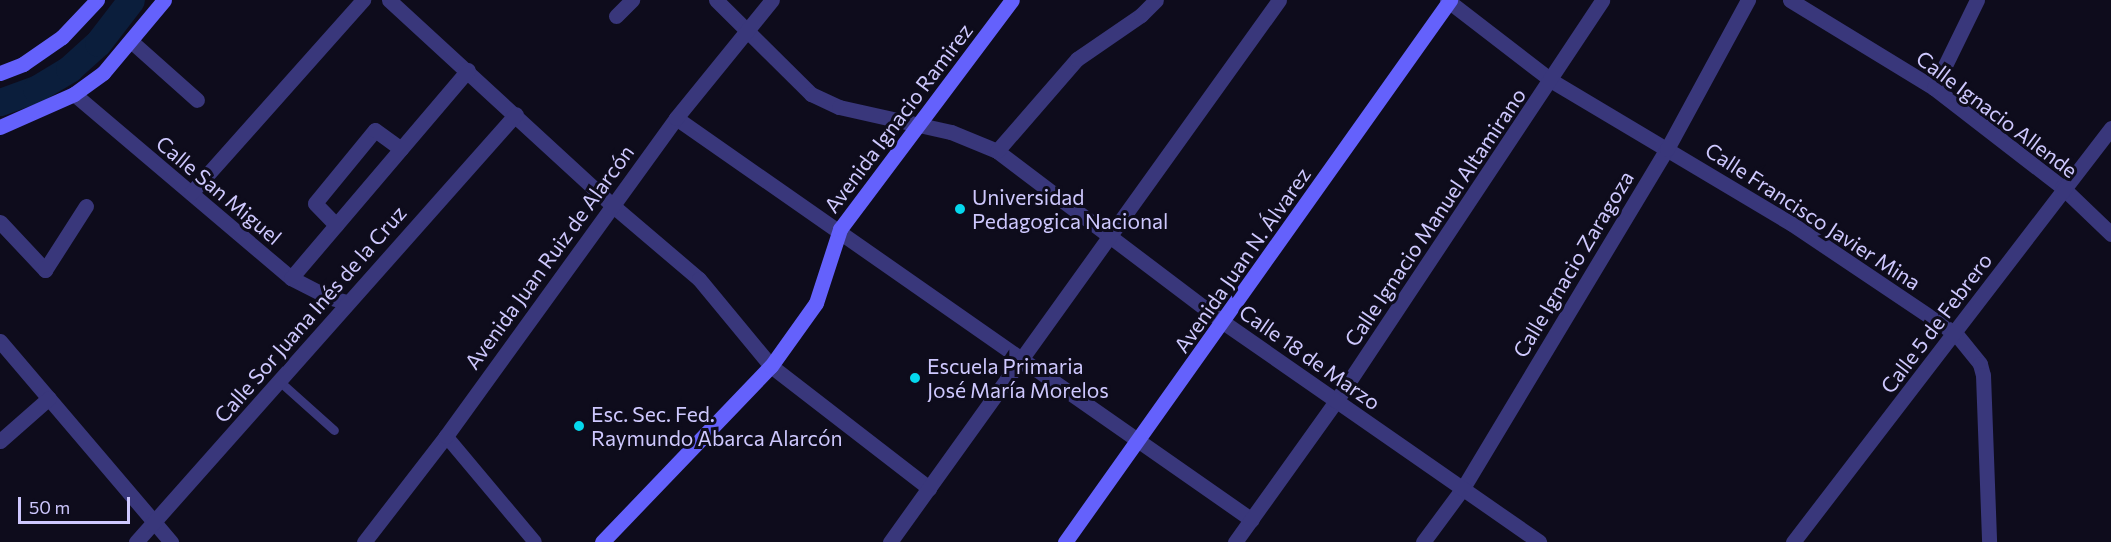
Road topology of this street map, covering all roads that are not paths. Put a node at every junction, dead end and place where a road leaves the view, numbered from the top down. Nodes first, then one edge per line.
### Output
1 (97, 0) edge
2 (164, 0) edge
3 (363, 0) edge
4 (389, 0) edge
5 (632, 0) edge
6 (716, 0) edge
7 (772, 0) edge
8 (1012, 0) edge
9 (1156, 0) edge
10 (1279, 0) edge
11 (1449, 0) edge
12 (1602, 0) edge
13 (1748, 0) edge
14 (1790, 0) edge
15 (1977, 0) edge
16 (616, 16) dead end
17 (744, 31) junction
18 (132, 42) junction
19 (468, 70) junction
20 (0, 74) edge
21 (1552, 81) junction
22 (1934, 88) junction
23 (74, 94) junction
24 (198, 100) dead end
25 (516, 114) junction
26 (676, 118) junction
27 (919, 126) junction
28 (0, 127) edge
29 (2111, 128) edge
30 (1667, 148) junction
31 (401, 149) junction
32 (997, 151) junction
33 (2062, 187) junction
34 (191, 193) junction
35 (612, 205) junction
36 (86, 206) dead end
37 (0, 222) edge
38 (336, 225) junction
39 (840, 229) junction
40 (2111, 234) edge
41 (1109, 238) junction
42 (291, 278) junction
43 (347, 302) junction
44 (1223, 322) junction
45 (1956, 334) junction
46 (0, 341) edge
47 (1023, 358) junction
48 (771, 366) junction
49 (278, 380) junction
50 (49, 398) junction
51 (1336, 401) junction
52 (334, 430) dead end
53 (446, 436) junction
54 (1140, 439) junction
55 (0, 441) edge
56 (929, 488) junction
57 (1463, 488) junction
58 (1252, 520) junction
59 (155, 524) junction
60 (136, 542) edge
61 (171, 542) edge
62 (364, 542) edge
63 (535, 542) edge
64 (602, 542) edge
65 (890, 542) edge
66 (1065, 542) edge
67 (1235, 542) edge
68 (1423, 542) edge
69 (1539, 542) edge
70 (1793, 542) edge
71 (1989, 542) edge

1 - 20 main road
2 - 18 main road
3 - 34 street
4 - 19 street
5 - 16 street
6 - 17 street, Calle 18 de Marzo
7 - 17 street, Avenida Juan Ruiz de Alarcón
8 - 27 main road, Avenida Ignacio Ramirez
9 - 32 street
10 - 41 street
11 - 21 street, Calle Francisco Javier Mina
11 - 44 main road, Avenida Juan N. Álvarez
12 - 21 street, Calle Ignacio Manuel Altamirano
13 - 30 street, Calle Ignacio Zaragoza
14 - 22 street, Calle Ignacio Allende
15 - 22 street
17 - 26 street, Avenida Juan Ruiz de Alarcón
17 - 27 street, Calle 18 de Marzo
18 - 23 main road
18 - 24 street
19 - 25 street
19 - 31 street
21 - 30 street, Calle Francisco Javier Mina
21 - 51 street, Calle Ignacio Manuel Altamirano
22 - 33 street, Calle Ignacio Allende
23 - 28 main road
23 - 34 street, Calle San Miguel
25 - 35 street
25 - 43 street, Calle Sor Juana Inés de la Cruz
26 - 35 street, Avenida Juan Ruiz de Alarcón
26 - 39 street
27 - 32 street, Calle 18 de Marzo
27 - 39 main road, Avenida Ignacio Ramirez
29 - 33 street, Calle 5 de Febrero
30 - 45 street, Calle Francisco Javier Mina
30 - 57 street, Calle Ignacio Zaragoza
31 - 38 street
31 - 38 street
32 - 41 street, Calle 18 de Marzo
33 - 40 street, Calle Ignacio Allende
33 - 45 street, Calle 5 de Febrero
34 - 42 street, Calle San Miguel
35 - 48 street
35 - 53 street, Avenida Juan Ruiz de Alarcón
36 - 37 street
38 - 42 street
39 - 47 street
39 - 48 main road, Avenida Ignacio Ramirez
41 - 44 street, Calle 18 de Marzo
41 - 47 street
42 - 43 street, Calle San Miguel
43 - 49 street, Calle Sor Juana Inés de la Cruz
44 - 51 street, Calle 18 de Marzo
44 - 54 main road, Avenida Juan N. Álvarez
45 - 70 street, Calle 5 de Febrero
45 - 71 street, Calle Francisco Javier Mina
46 - 50 street
47 - 54 street
47 - 56 street
48 - 56 street
48 - 64 main road, Avenida Ignacio Ramirez
49 - 52 lane
49 - 59 street, Calle Sor Juana Inés de la Cruz
50 - 55 street
50 - 59 street
51 - 57 street, Calle 18 de Marzo
51 - 58 street, Calle Ignacio Manuel Altamirano
53 - 62 street, Avenida Juan Ruiz de Alarcón
53 - 63 street
54 - 58 street
54 - 66 main road, Avenida Juan N. Álvarez
56 - 65 street
57 - 68 street, Calle Ignacio Zaragoza
57 - 69 street, Calle 18 de Marzo
58 - 67 street, Calle Ignacio Manuel Altamirano
59 - 60 street, Calle Sor Juana Inés de la Cruz
59 - 61 street

